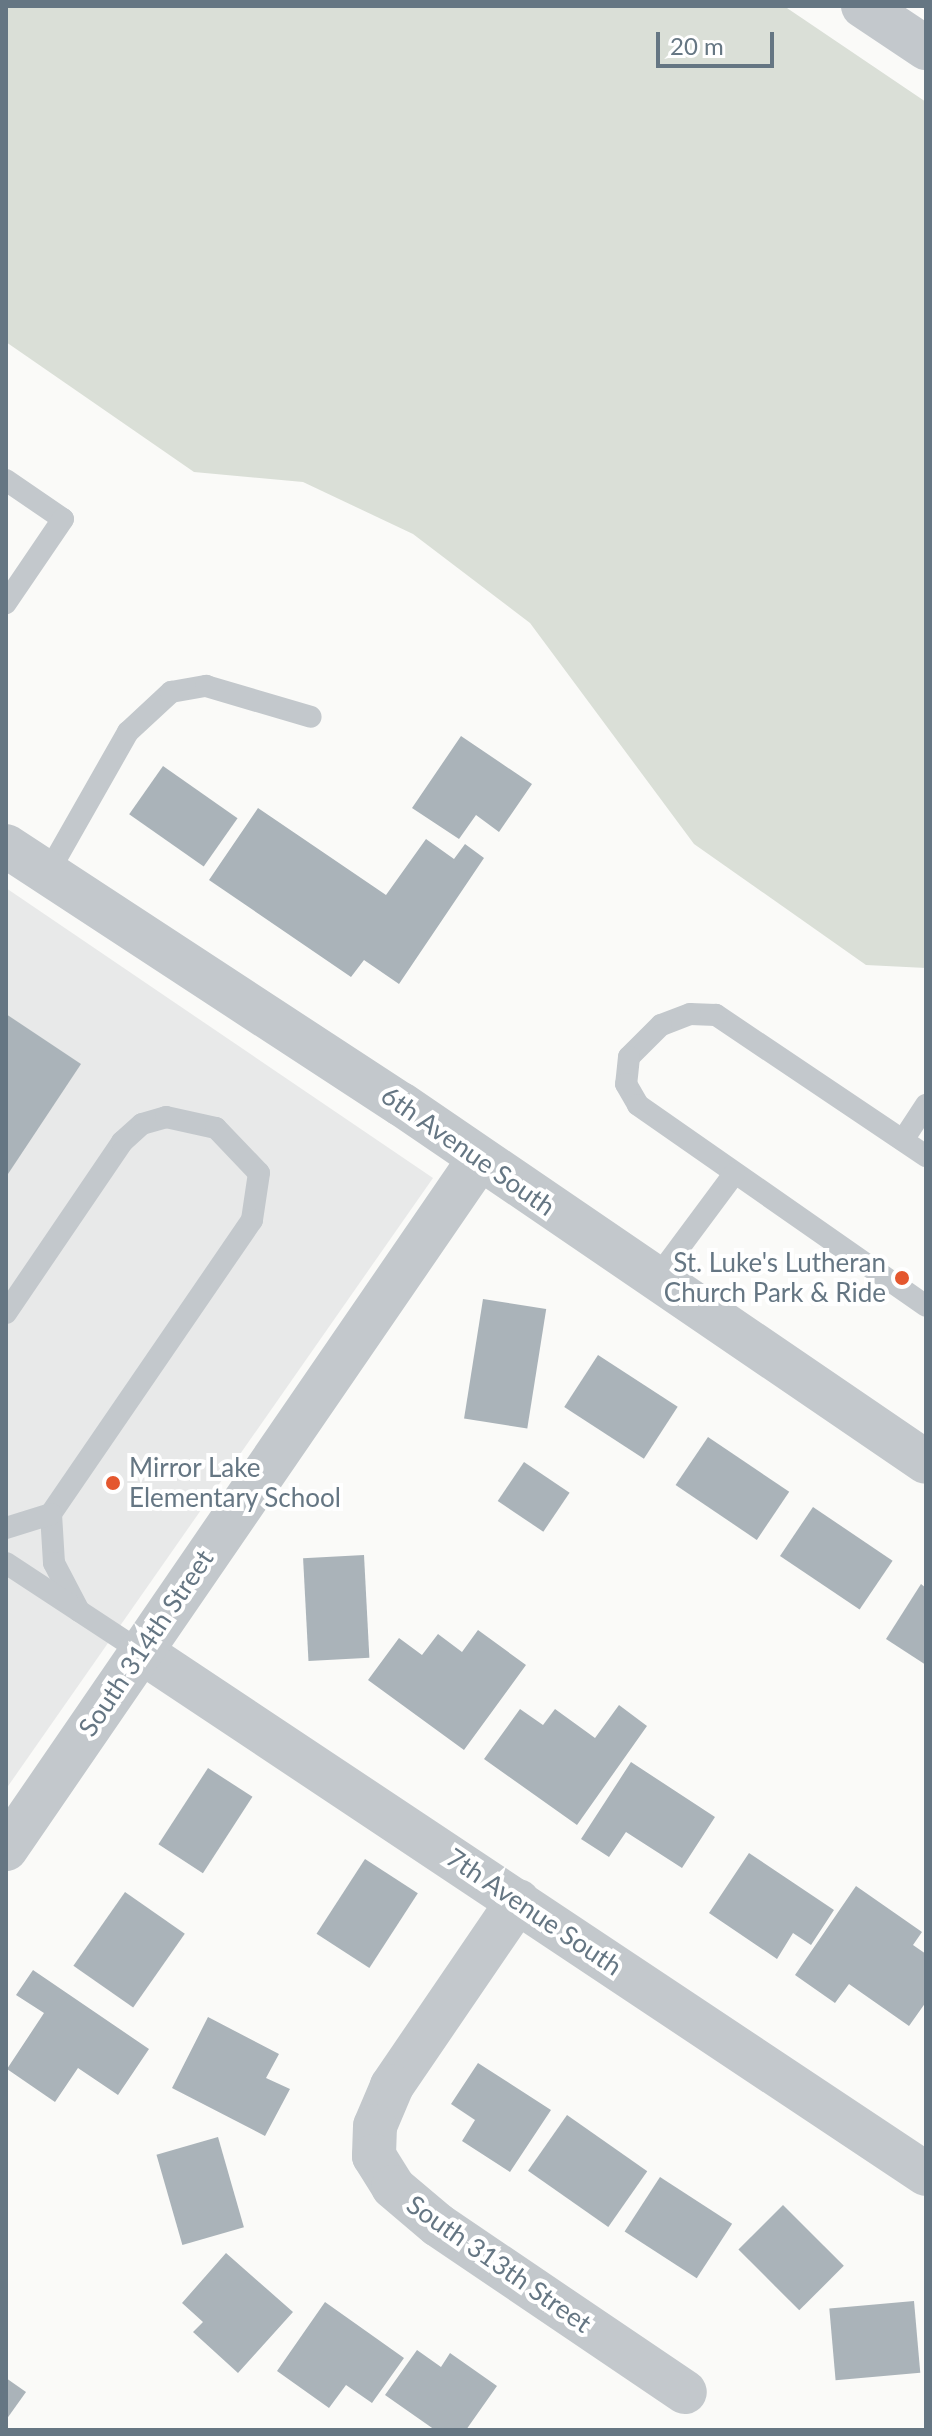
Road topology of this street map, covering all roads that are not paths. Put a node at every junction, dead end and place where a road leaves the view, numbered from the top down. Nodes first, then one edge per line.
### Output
1 (863, 6) edge
2 (926, 48) edge
3 (6, 480) edge
4 (6, 603) edge
5 (311, 717) dead end
6 (6, 846) edge
7 (49, 871) junction
8 (926, 1105) edge
9 (903, 1140) junction
10 (926, 1156) edge
11 (478, 1161) junction
12 (734, 1174) junction
13 (656, 1279) junction
14 (926, 1306) edge
15 (6, 1313) edge
16 (926, 1462) edge
17 (51, 1514) junction
18 (6, 1528) edge
19 (6, 1563) edge
20 (79, 1611) junction
21 (140, 1651) junction
22 (6, 1849) edge
23 (518, 1901) junction
24 (926, 2174) edge
25 (685, 2392) dead end

1 - 2 street
3 - 4 lane
5 - 7 lane
6 - 7 street, 6th Avenue South
7 - 11 street, 6th Avenue South
8 - 9 lane
9 - 10 lane
9 - 12 lane
11 - 13 street, 6th Avenue South
11 - 21 street, South 314th Street
12 - 13 lane
12 - 14 lane
13 - 16 street, 6th Avenue South
15 - 17 lane
17 - 18 lane
17 - 20 lane
19 - 20 lane
20 - 21 lane
21 - 22 street, South 314th Street
21 - 23 street, 7th Avenue South
23 - 24 street, 7th Avenue South
23 - 25 street, South 313th Street

